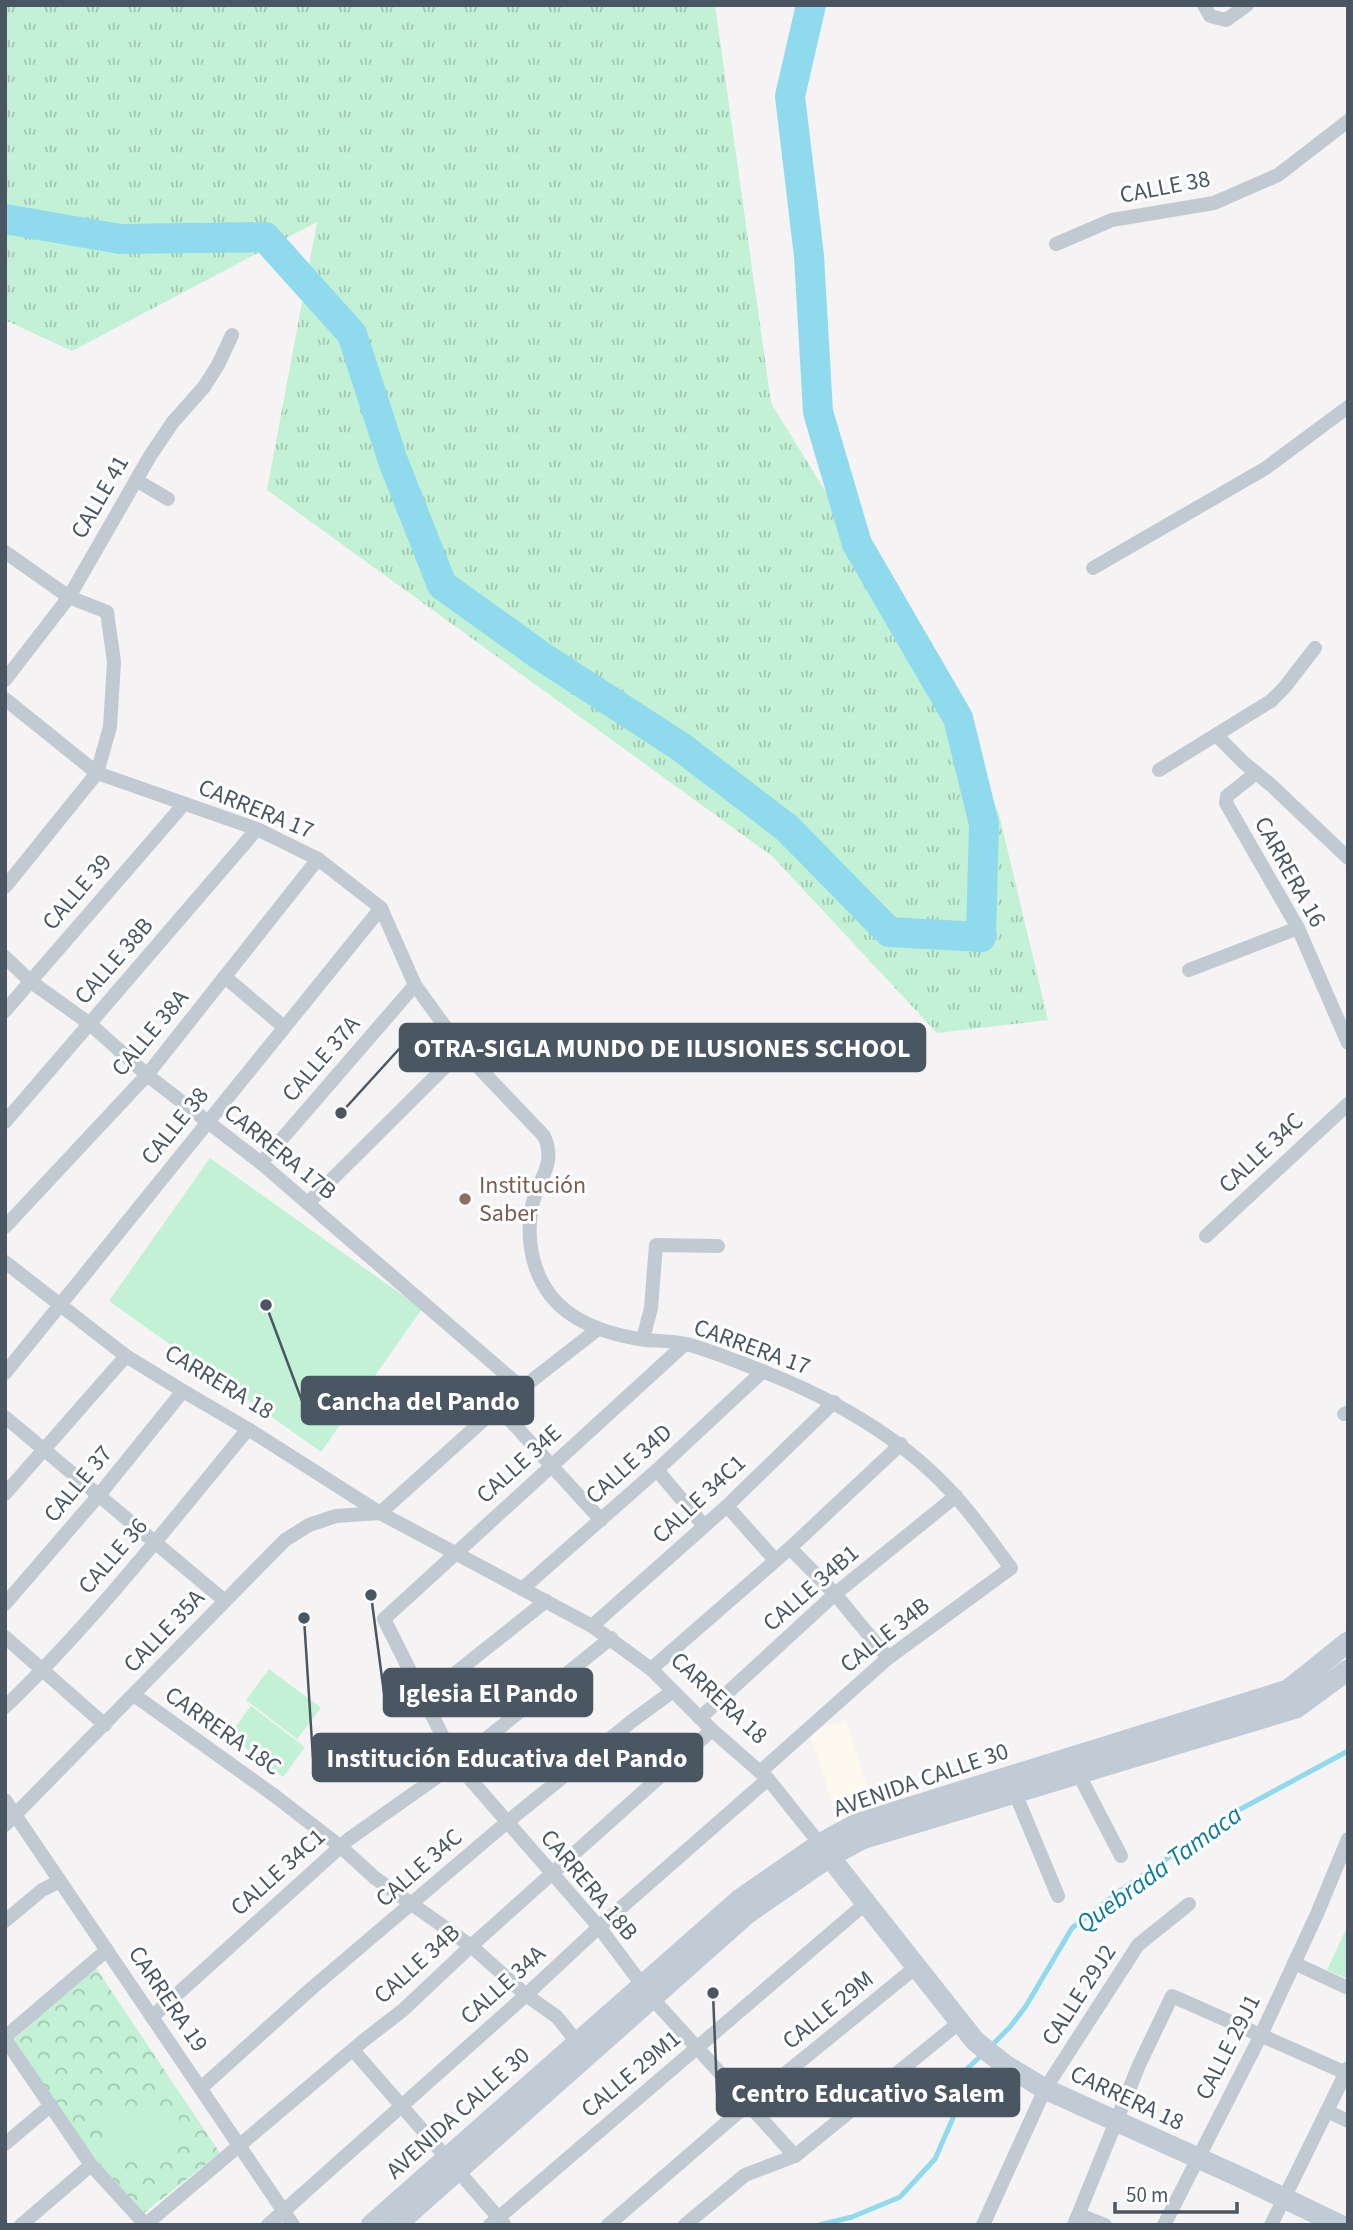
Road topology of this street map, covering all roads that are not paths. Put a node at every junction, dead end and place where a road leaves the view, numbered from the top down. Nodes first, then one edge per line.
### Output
1 (1247, 5) edge
2 (1207, 11) edge
3 (1348, 121) edge
4 (1056, 244) dead end
5 (232, 335) dead end
6 (1348, 407) edge
7 (136, 480) junction
8 (168, 499) dead end
9 (5, 552) edge
10 (1093, 568) dead end
11 (69, 597) junction
12 (1315, 648) dead end
13 (5, 680) edge
14 (5, 699) edge
15 (1216, 735) junction
16 (1159, 770) dead end
17 (97, 773) junction
18 (1256, 773) junction
19 (184, 804) junction
20 (257, 829) junction
21 (1348, 858) edge
22 (318, 859) junction
23 (5, 887) edge
24 (381, 908) junction
25 (1298, 928) junction
26 (5, 957) edge
27 (1189, 970) dead end
28 (225, 977) junction
29 (30, 981) junction
30 (415, 985) junction
31 (5, 1011) edge
32 (90, 1024) junction
33 (284, 1027) junction
34 (1348, 1043) edge
35 (462, 1050) junction
36 (147, 1075) junction
37 (1348, 1104) edge
38 (5, 1122) edge
39 (208, 1123) junction
40 (261, 1163) junction
41 (308, 1203) junction
42 (5, 1227) edge
43 (1206, 1236) dead end
44 (719, 1246) dead end
45 (5, 1262) edge
46 (59, 1306) junction
47 (598, 1329) junction
48 (643, 1339) junction
49 (685, 1343) junction
50 (126, 1356) junction
51 (763, 1371) junction
52 (5, 1373) edge
53 (522, 1388) junction
54 (183, 1391) junction
55 (834, 1402) junction
56 (498, 1407) junction
57 (5, 1417) edge
58 (248, 1429) junction
59 (901, 1444) junction
60 (44, 1450) junction
61 (551, 1465) junction
62 (657, 1470) junction
63 (5, 1494) edge
64 (99, 1495) junction
65 (956, 1496) junction
66 (727, 1506) junction
67 (380, 1513) junction
68 (601, 1520) junction
69 (704, 1526) junction
70 (156, 1542) junction
71 (790, 1548) junction
72 (454, 1554) junction
73 (775, 1560) junction
74 (1011, 1568) joint
75 (522, 1588) junction
76 (835, 1594) junction
77 (225, 1601) junction
78 (546, 1601) junction
79 (5, 1604) edge
80 (384, 1619) joint
81 (592, 1626) junction
82 (5, 1637) edge
83 (611, 1638) junction
84 (1348, 1642) edge
85 (888, 1658) junction
86 (651, 1669) junction
87 (43, 1670) junction
88 (1348, 1670) edge
89 (673, 1691) junction
90 (134, 1695) junction
91 (424, 1698) junction
92 (5, 1707) edge
93 (700, 1718) junction
94 (105, 1725) junction
95 (712, 1730) junction
96 (450, 1767) junction
97 (1078, 1773) junction
98 (764, 1775) junction
99 (1015, 1793) junction
100 (5, 1800) edge
101 (11, 1820) edge
102 (506, 1823) junction
103 (1348, 1839) edge
104 (341, 1847) junction
105 (824, 1850) junction
106 (1121, 1856) dead end
107 (551, 1874) junction
108 (60, 1881) junction
109 (1058, 1896) dead end
110 (866, 1903) junction
111 (1189, 1904) dead end
112 (411, 1906) junction
113 (5, 1921) edge
114 (598, 1927) junction
115 (471, 1946) junction
116 (107, 1950) junction
117 (1294, 1963) junction
118 (916, 1967) junction
119 (1348, 1988) edge
120 (647, 1992) junction
121 (526, 1995) junction
122 (152, 2017) junction
123 (960, 2022) junction
124 (1261, 2035) junction
125 (5, 2038) edge
126 (577, 2042) junction
127 (697, 2048) junction
128 (354, 2050) junction
129 (1347, 2070) edge
130 (201, 2088) junction
131 (1045, 2089) junction
132 (748, 2104) junction
133 (50, 2106) junction
134 (401, 2107) junction
135 (1327, 2111) junction
136 (1117, 2121) junction
137 (1348, 2121) edge
138 (5, 2144) edge
139 (240, 2147) junction
140 (795, 2156) junction
141 (1196, 2159) junction
142 (91, 2165) junction
143 (452, 2165) junction
144 (1284, 2198) junction
145 (284, 2211) junction
146 (1077, 2220) edge
147 (498, 2222) edge
148 (21, 2225) edge
149 (145, 2225) edge
150 (268, 2225) edge
151 (293, 2225) edge
152 (371, 2225) edge
153 (396, 2225) edge
154 (608, 2225) edge
155 (685, 2225) edge
156 (983, 2225) edge
157 (1105, 2225) edge
158 (1164, 2225) edge
159 (1271, 2225) edge
160 (1339, 2225) edge

1 - 2 street
3 - 4 street, CALLE 38
5 - 7 street, CALLE 41
6 - 10 street
7 - 8 street
7 - 11 street, CALLE 41
9 - 11 street
11 - 13 street, CALLE 41
11 - 17 street
12 - 15 street
14 - 17 street, CARRERA 17
15 - 16 street
15 - 18 street
17 - 19 street, CARRERA 17
17 - 23 street
18 - 21 street
18 - 25 street, CARRERA 16
19 - 20 street, CARRERA 17
19 - 29 street, CALLE 39
20 - 22 street, CARRERA 17
20 - 32 street, CALLE 38B
22 - 24 street, CARRERA 17
22 - 28 street, CALLE 38A
24 - 30 street, CARRERA 17
24 - 33 street, CALLE 38
25 - 27 street
25 - 34 street, CARRERA 16
26 - 29 street, CARRERA 17B
28 - 33 street
28 - 36 street, CALLE 38A
29 - 31 street, CALLE 39
29 - 32 street, CARRERA 17B
30 - 35 street, CARRERA 17
30 - 40 street, CALLE 37A
32 - 36 street, CARRERA 17B
32 - 38 street, CALLE 38B
33 - 39 street, CALLE 38
35 - 41 street
35 - 47 street, CARRERA 17
36 - 39 street, CARRERA 17B
36 - 42 street, CALLE 38A
37 - 43 street, CALLE 34C
39 - 40 street, CARRERA 17B
39 - 46 street, CALLE 38
40 - 41 street, CARRERA 17B
41 - 53 street, CARRERA 17B
44 - 48 street
45 - 46 street, CARRERA 18
46 - 50 street, CARRERA 18
46 - 52 street, CALLE 38
47 - 48 street, CARRERA 17
47 - 53 street
48 - 49 street, CARRERA 17
49 - 51 street, CARRERA 17
49 - 61 street, CALLE 34E
50 - 54 street, CARRERA 18
50 - 60 street
51 - 55 street, CARRERA 17
51 - 62 street, CALLE 34D
53 - 56 street
54 - 58 street, CARRERA 18
54 - 64 street, CALLE 37
55 - 59 street, CARRERA 17
55 - 66 street, CALLE 34C1
56 - 61 street
56 - 67 street
57 - 60 street
58 - 67 street, CARRERA 18
58 - 70 street, CALLE 36
59 - 65 street, CARRERA 17
59 - 71 street
60 - 63 street
60 - 64 street
61 - 68 street
61 - 72 street, CALLE 34E
62 - 68 street, CALLE 34D
62 - 69 street
64 - 70 street
64 - 79 street, CALLE 37
65 - 74 street, CARRERA 17
65 - 76 street, CALLE 34B1
66 - 69 street, CALLE 34C1
66 - 73 street
67 - 72 street, CARRERA 18
67 - 77 street, CALLE 35A
68 - 75 street, CALLE 34D
69 - 81 street, CALLE 34C1
70 - 77 street
70 - 87 street, CALLE 36
71 - 73 street
71 - 76 street
72 - 75 street, CARRERA 18
72 - 80 street, CALLE 34E
73 - 86 street
74 - 85 street, CALLE 34B
75 - 78 street, CARRERA 18
76 - 85 street
76 - 93 street, CALLE 34B1
77 - 90 street, CALLE 35A
78 - 81 street, CARRERA 18
78 - 91 street
80 - 91 street, CARRERA 18B
81 - 83 street, CARRERA 18
82 - 87 street
83 - 86 street, CARRERA 18
83 - 96 street, CALLE 34C1
84 - 105 main road, AVENIDA CALLE 30
85 - 98 street, CALLE 34B
86 - 89 street, CARRERA 18
87 - 92 street, CALLE 36
87 - 94 street
88 - 97 main road, AVENIDA CALLE 30
89 - 93 street, CARRERA 18
89 - 102 street, CALLE 34C
90 - 94 street, CALLE 35A
90 - 104 street, CARRERA 18C
91 - 96 street, CARRERA 18B
93 - 95 street, CARRERA 18
94 - 101 street, CALLE 35A
95 - 98 street, CARRERA 18
95 - 107 street, CALLE 34B
96 - 102 street, CARRERA 18B
96 - 104 street, CALLE 34C1
97 - 99 main road, AVENIDA CALLE 30
97 - 106 street
98 - 105 street, CARRERA 18
98 - 114 street, CALLE 34A
99 - 105 main road, AVENIDA CALLE 30
99 - 109 street
100 - 101 street, CARRERA 19
101 - 108 street, CARRERA 19
102 - 107 street, CARRERA 18B
102 - 112 street, CALLE 34C
103 - 117 street, CALLE 29J1
104 - 112 street, CARRERA 18C
104 - 122 street, CALLE 34C1
105 - 110 main road, CARRERA 18
105 - 120 main road, AVENIDA CALLE 30
107 - 114 street, CARRERA 18B
107 - 115 street, CALLE 34B
108 - 113 street
108 - 116 street, CARRERA 19
110 - 118 main road, CARRERA 18
110 - 127 street, CALLE 29M1
111 - 131 street, CALLE 29J2
112 - 115 street, CARRERA 18C
112 - 130 street, CALLE 34C
114 - 120 street, CARRERA 18B
114 - 121 street, CALLE 34A
115 - 121 street, CARRERA 18C
115 - 128 street, CALLE 34B
116 - 122 street, CARRERA 19
116 - 125 street
117 - 119 street
117 - 124 street, CALLE 29J1
118 - 123 main road, CARRERA 18
118 - 132 street, CALLE 29M
120 - 126 main road, AVENIDA CALLE 30
120 - 127 street, CARRERA 18B
120 - 143 main road, AVENIDA CALLE 30
121 - 126 street, CARRERA 18C
121 - 134 street, CALLE 34A
122 - 130 street, CARRERA 19
123 - 131 main road, CARRERA 18
123 - 140 street
124 - 129 street
124 - 136 street
124 - 141 street, CALLE 29J1
125 - 133 street
126 - 143 main road, AVENIDA CALLE 30
127 - 132 street, CARRERA 18B
127 - 147 street, CALLE 29M1
128 - 134 street
128 - 139 street, CALLE 34B
129 - 135 street
130 - 139 street, CARRERA 19
131 - 136 main road, CARRERA 18
131 - 156 street, CALLE 29J2
132 - 140 street, CARRERA 18B
132 - 154 street, CALLE 29M
133 - 138 street
133 - 142 street
134 - 143 street
134 - 145 street, CALLE 34A
135 - 137 street
135 - 144 street
136 - 141 main road, CARRERA 18
136 - 146 street
139 - 145 street, CARRERA 19
139 - 149 street, CALLE 34B
140 - 155 street
141 - 144 main road, CARRERA 18
141 - 158 street, CALLE 29J1
142 - 148 street
142 - 149 street
143 - 147 street
143 - 152 main road, AVENIDA CALLE 30
143 - 153 main road, AVENIDA CALLE 30
144 - 159 street
144 - 160 main road, CARRERA 18
145 - 150 street, CALLE 34A
145 - 151 street, CARRERA 19
146 - 157 street

